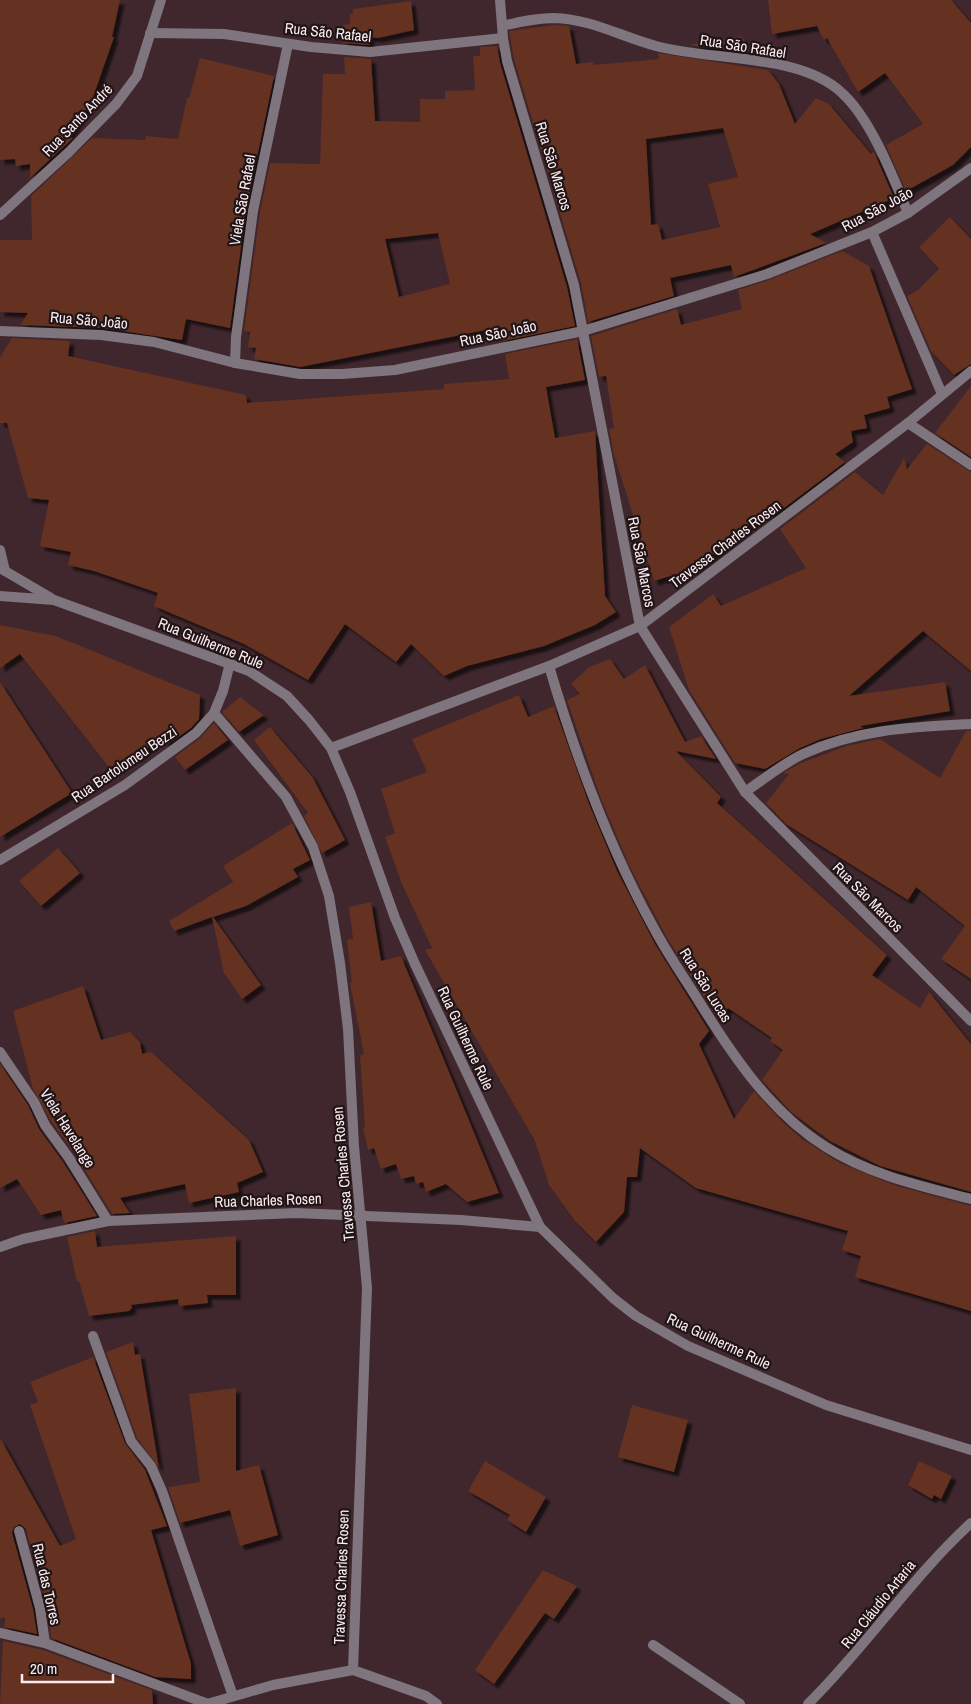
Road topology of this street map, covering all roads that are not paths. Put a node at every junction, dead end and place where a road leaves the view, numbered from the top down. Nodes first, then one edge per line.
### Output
1 (161, 0) edge
2 (500, 0) edge
3 (502, 26) junction
4 (150, 33) junction
5 (503, 38) junction
6 (288, 44) junction
7 (971, 168) edge
8 (908, 213) junction
9 (0, 215) edge
10 (872, 232) junction
11 (0, 331) edge
12 (583, 331) junction
13 (235, 363) junction
14 (971, 371) edge
15 (942, 394) junction
16 (908, 423) junction
17 (971, 465) edge
18 (0, 550) edge
19 (3, 570) edge
20 (0, 596) edge
21 (54, 600) junction
22 (640, 626) junction
23 (230, 663) junction
24 (549, 666) junction
25 (214, 713) junction
26 (971, 724) edge
27 (331, 748) junction
28 (745, 792) junction
29 (0, 860) edge
30 (971, 1021) edge
31 (0, 1052) edge
32 (971, 1199) edge
33 (362, 1214) junction
34 (108, 1222) junction
35 (540, 1227) junction
36 (0, 1247) edge
37 (93, 1336) dead end
38 (971, 1450) edge
39 (971, 1523) edge
40 (20, 1532) dead end
41 (0, 1633) edge
42 (45, 1643) junction
43 (653, 1645) dead end
44 (353, 1670) junction
45 (233, 1696) junction
46 (207, 1704) edge
47 (437, 1704) edge
48 (740, 1704) edge
49 (808, 1704) edge

1 - 4 street, Rua Santo André
2 - 3 street, Rua São Marcos
3 - 5 street, Rua São Marcos
3 - 8 street, Rua São Rafael
4 - 6 street, Rua São Rafael
4 - 9 street, Rua Santo André
5 - 6 street, Rua São Rafael
5 - 12 street, Rua São Marcos
6 - 13 street, Viela São Rafael
7 - 8 street, Rua São João
8 - 10 street, Rua São João
10 - 12 street, Rua São João
10 - 15 street
11 - 13 street, Rua São João
12 - 13 street, Rua São João
12 - 22 street, Rua São Marcos
14 - 15 street, Travessa Charles Rosen
15 - 16 street, Travessa Charles Rosen
16 - 17 street
16 - 22 street, Travessa Charles Rosen
18 - 19 street
19 - 21 street
20 - 21 street, Rua Guilherme Rule
21 - 23 street, Rua Guilherme Rule
22 - 24 street, Travessa Charles Rosen
22 - 28 street, Rua São Marcos
23 - 25 street, Rua Bartolomeu Bezzi
23 - 27 street, Rua Guilherme Rule
24 - 27 street, Travessa Charles Rosen
24 - 32 street, Rua São Lucas
25 - 29 street, Rua Bartolomeu Bezzi
25 - 33 street, Travessa Charles Rosen
26 - 28 street
27 - 35 street, Rua Guilherme Rule
28 - 30 street, Rua São Marcos
31 - 34 street, Viela Havelange
33 - 34 street, Rua Charles Rosen
33 - 35 street, Rua Charles Rosen
33 - 44 street, Travessa Charles Rosen
34 - 36 street, Rua Charles Rosen
35 - 38 street, Rua Guilherme Rule
37 - 45 street
39 - 49 street, Rua Cláudio Artaria
40 - 42 street, Rua das Torres
41 - 42 street
42 - 46 street
43 - 48 street
44 - 45 street
44 - 47 street
45 - 46 street

